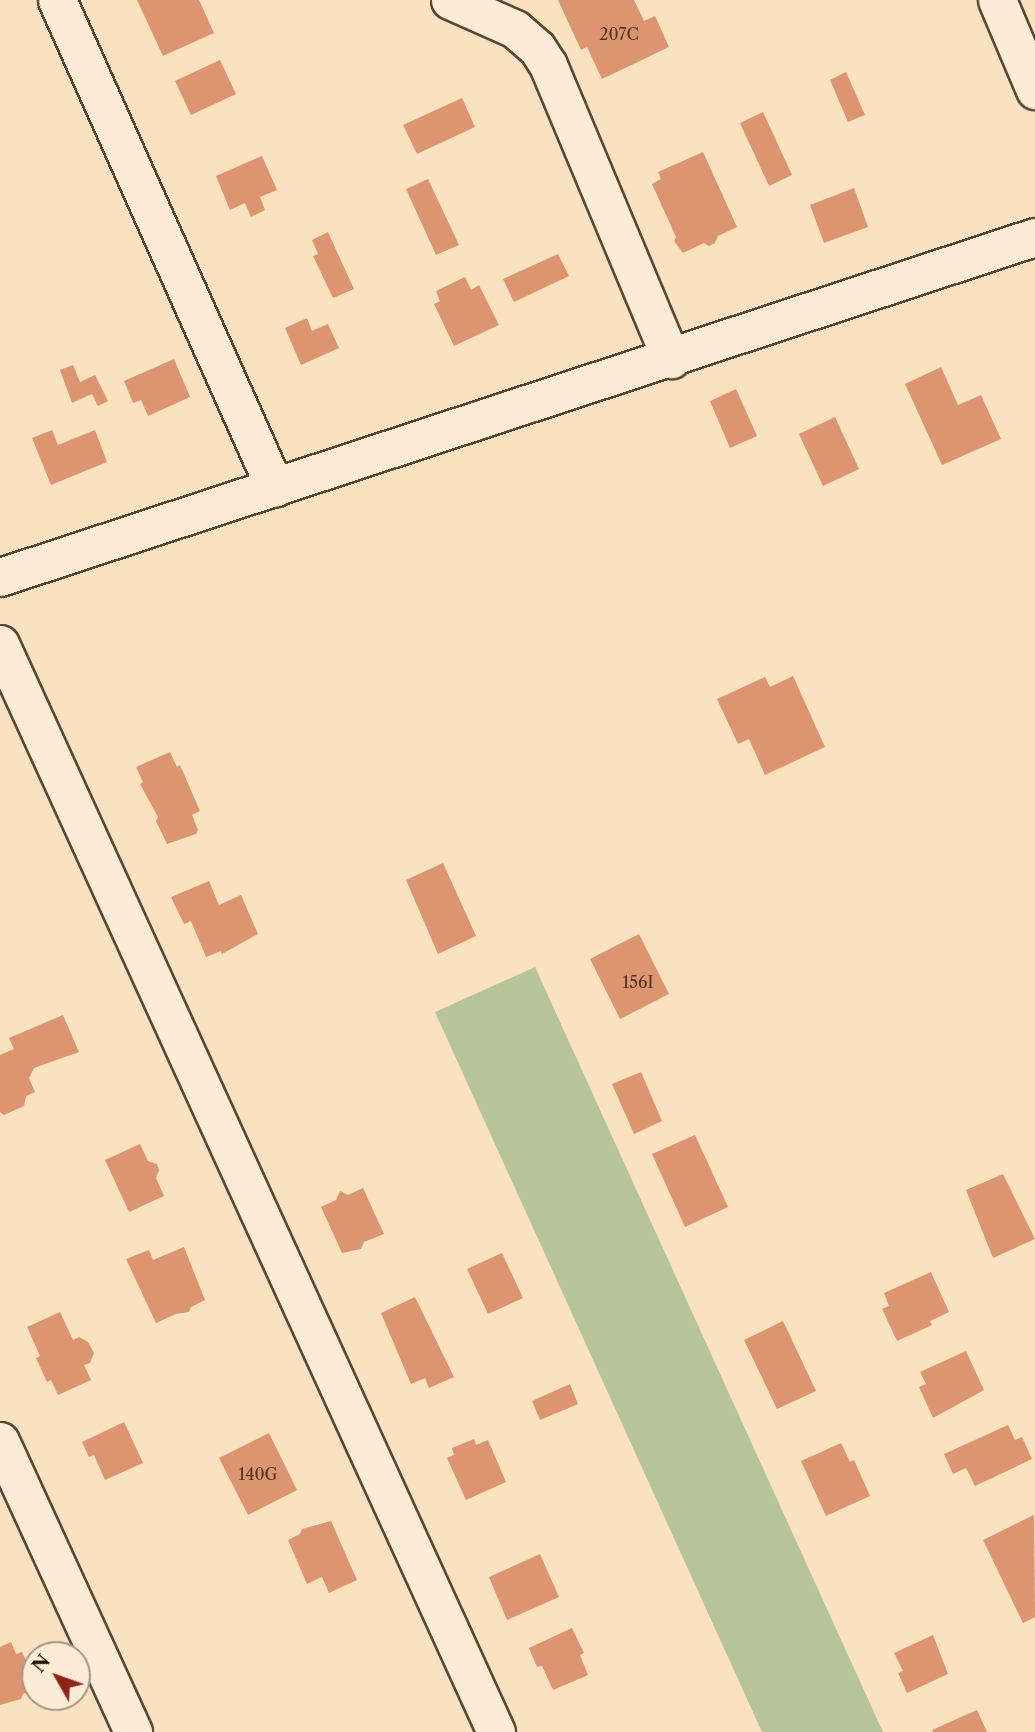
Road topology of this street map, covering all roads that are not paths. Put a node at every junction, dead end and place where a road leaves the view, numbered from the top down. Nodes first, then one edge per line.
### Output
1 (57, 0) edge
2 (450, 0) edge
3 (997, 0) edge
4 (1035, 90) edge
5 (1035, 237) edge
6 (671, 359) junction
7 (275, 488) junction
8 (0, 577) edge
9 (0, 644) edge
10 (0, 1441) edge
11 (133, 1732) edge
12 (496, 1732) edge

1 - 7 street
2 - 6 street
3 - 4 street
5 - 6 street
6 - 7 street
7 - 8 street
9 - 12 street
10 - 11 street

